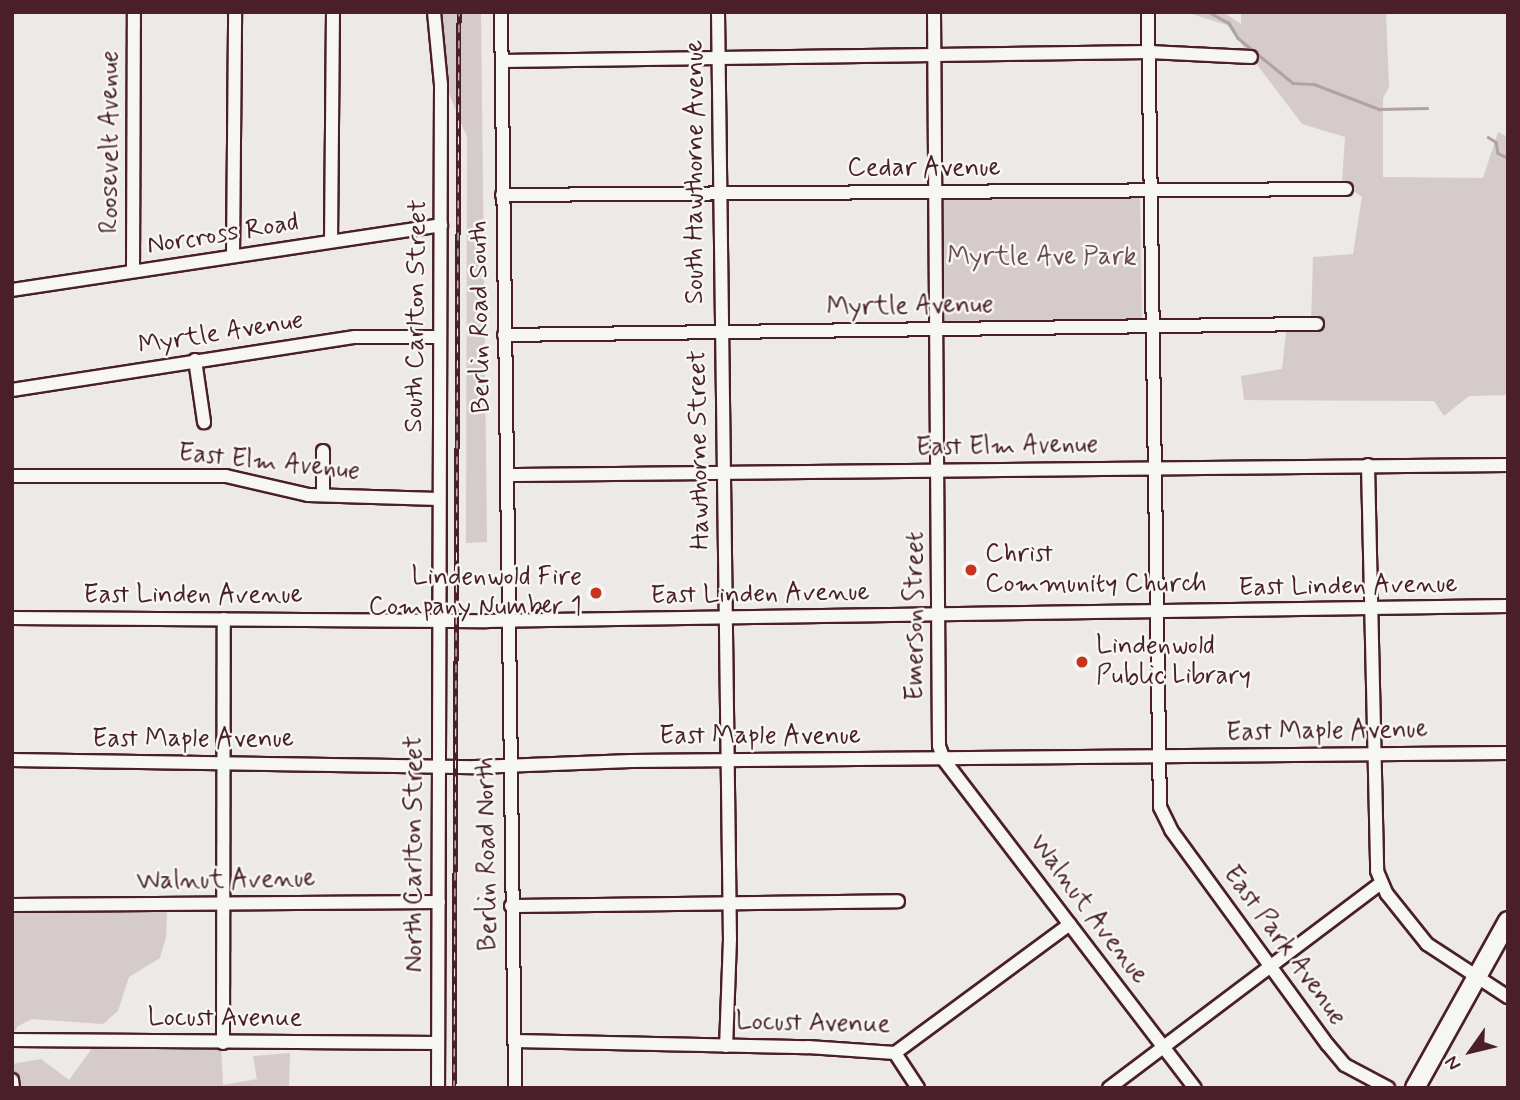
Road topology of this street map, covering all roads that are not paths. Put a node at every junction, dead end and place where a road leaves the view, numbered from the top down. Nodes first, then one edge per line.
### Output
1 (134, 12) edge
2 (235, 12) edge
3 (332, 12) edge
4 (434, 12) edge
5 (501, 12) edge
6 (718, 12) edge
7 (934, 12) edge
8 (1148, 12) edge
9 (1149, 52) junction
10 (934, 54) junction
11 (719, 56) junction
12 (1251, 57) dead end
13 (502, 61) junction
14 (1346, 189) dead end
15 (1150, 191) junction
16 (935, 192) junction
17 (719, 193) junction
18 (502, 195) junction
19 (441, 225) junction
20 (331, 241) junction
21 (233, 256) junction
22 (134, 271) junction
23 (12, 290) edge
24 (1317, 324) dead end
25 (1152, 326) junction
26 (937, 328) junction
27 (720, 332) junction
28 (504, 335) junction
29 (438, 337) junction
30 (195, 360) junction
31 (12, 390) edge
32 (204, 422) dead end
33 (323, 451) dead end
34 (1368, 465) junction
35 (1508, 465) edge
36 (1153, 468) junction
37 (722, 471) junction
38 (938, 471) junction
39 (507, 475) junction
40 (12, 476) edge
41 (323, 495) junction
42 (438, 499) junction
43 (1508, 606) edge
44 (1371, 610) junction
45 (1154, 612) junction
46 (939, 616) junction
47 (726, 617) junction
48 (12, 618) edge
49 (223, 619) junction
50 (438, 620) junction
51 (508, 620) junction
52 (1508, 753) edge
53 (1372, 754) junction
54 (1156, 757) junction
55 (12, 760) edge
56 (727, 760) junction
57 (944, 760) junction
58 (221, 763) junction
59 (510, 765) junction
60 (438, 766) junction
61 (1381, 883) junction
62 (898, 901) dead end
63 (439, 902) junction
64 (728, 902) junction
65 (221, 904) junction
66 (12, 905) edge
67 (511, 906) junction
68 (1508, 921) edge
69 (1070, 924) junction
70 (1271, 966) junction
71 (1476, 978) junction
72 (1508, 997) edge
73 (12, 1040) edge
74 (514, 1041) junction
75 (223, 1043) junction
76 (438, 1043) junction
77 (726, 1046) junction
78 (1163, 1046) junction
79 (895, 1053) junction
80 (12, 1080) edge
81 (13, 1088) edge
82 (438, 1088) edge
83 (514, 1088) edge
84 (918, 1088) edge
85 (1110, 1088) edge
86 (1195, 1088) edge
87 (1388, 1088) edge
88 (1415, 1088) edge

1 - 22 street, Roosevelt Avenue
2 - 21 street
3 - 20 street
4 - 19 street, South Carlton Street
5 - 13 street, Berlin Road South
6 - 11 street, South Hawthorne Avenue
7 - 10 street, Emerson Street
8 - 9 street
9 - 10 street
9 - 12 street
9 - 15 street
10 - 11 street
10 - 16 street, Emerson Street
11 - 13 street
11 - 17 street, South Hawthorne Avenue
13 - 18 street, Berlin Road South
14 - 15 street, Cedar Avenue
15 - 16 street, Cedar Avenue
15 - 25 street
16 - 17 street, Cedar Avenue
16 - 26 street, Emerson Street
17 - 18 street, Cedar Avenue
17 - 27 street, South Hawthorne Avenue
18 - 28 street, Berlin Road South
19 - 20 street, Norcross Road
19 - 29 street, South Carlton Street
20 - 21 street, Norcross Road
21 - 22 street, Norcross Road
22 - 23 street, Norcross Road
24 - 25 street, Myrtle Avenue
25 - 26 street, Myrtle Avenue
25 - 36 street
26 - 27 street, Myrtle Avenue
26 - 38 street, Emerson Street
27 - 28 street, Myrtle Avenue
27 - 37 street, Hawthorne Street
28 - 39 street, Berlin Road South
29 - 30 street, Myrtle Avenue
29 - 42 street, South Carlton Street
30 - 31 street, Myrtle Avenue
30 - 32 street
33 - 41 street
34 - 35 street, East Elm Avenue
34 - 36 street, East Elm Avenue
34 - 44 street
36 - 38 street, East Elm Avenue
36 - 45 street
37 - 38 street, East Elm Avenue
37 - 39 street, East Elm Avenue
37 - 47 street, Hawthorne Street
38 - 46 street, Emerson Street
39 - 51 street, Berlin Road South
40 - 41 street, East Elm Avenue
41 - 42 street, East Elm Avenue
42 - 50 street, South Carlton Street
43 - 44 street, East Linden Avenue
44 - 45 street, East Linden Avenue
44 - 53 street
45 - 46 street, East Linden Avenue
45 - 54 street
46 - 47 street, East Linden Avenue
46 - 57 street, Emerson Street
47 - 51 street, East Linden Avenue
47 - 56 street, Hawthorne Street
48 - 49 street, East Linden Avenue
49 - 50 street, East Linden Avenue
49 - 58 street
50 - 51 street, East Linden Avenue
50 - 60 street, North Carlton Street
51 - 59 street, Berlin Road North
52 - 53 street, East Maple Avenue
53 - 54 street, East Maple Avenue
53 - 61 street
54 - 57 street, East Maple Avenue
54 - 70 street, East Park Avenue
55 - 58 street, East Maple Avenue
56 - 57 street, East Maple Avenue
56 - 59 street, East Maple Avenue
56 - 64 street, Hawthorne Street
57 - 69 street, Walnut Avenue
58 - 60 street, East Maple Avenue
58 - 65 street
59 - 60 street, East Maple Avenue
59 - 67 street, Berlin Road North
60 - 63 street, North Carlton Street
61 - 70 street
61 - 71 street
62 - 64 street
63 - 65 street, Walnut Avenue
63 - 76 street, North Carlton Street
64 - 67 street
64 - 77 street, Hawthorne Street
65 - 66 street, Walnut Avenue
65 - 75 street
67 - 74 street, Berlin Road North
68 - 71 highway
69 - 78 street, Walnut Avenue
69 - 79 street, Locust Avenue
70 - 78 street
70 - 87 street, East Park Avenue
71 - 72 street
71 - 88 highway
73 - 75 street, Locust Avenue
74 - 77 street, Locust Avenue
74 - 83 street, Berlin Road North
75 - 76 street, Locust Avenue
76 - 82 street, North Carlton Street
77 - 79 street, Locust Avenue
78 - 85 street
78 - 86 street, Walnut Avenue
79 - 84 street
80 - 81 street

